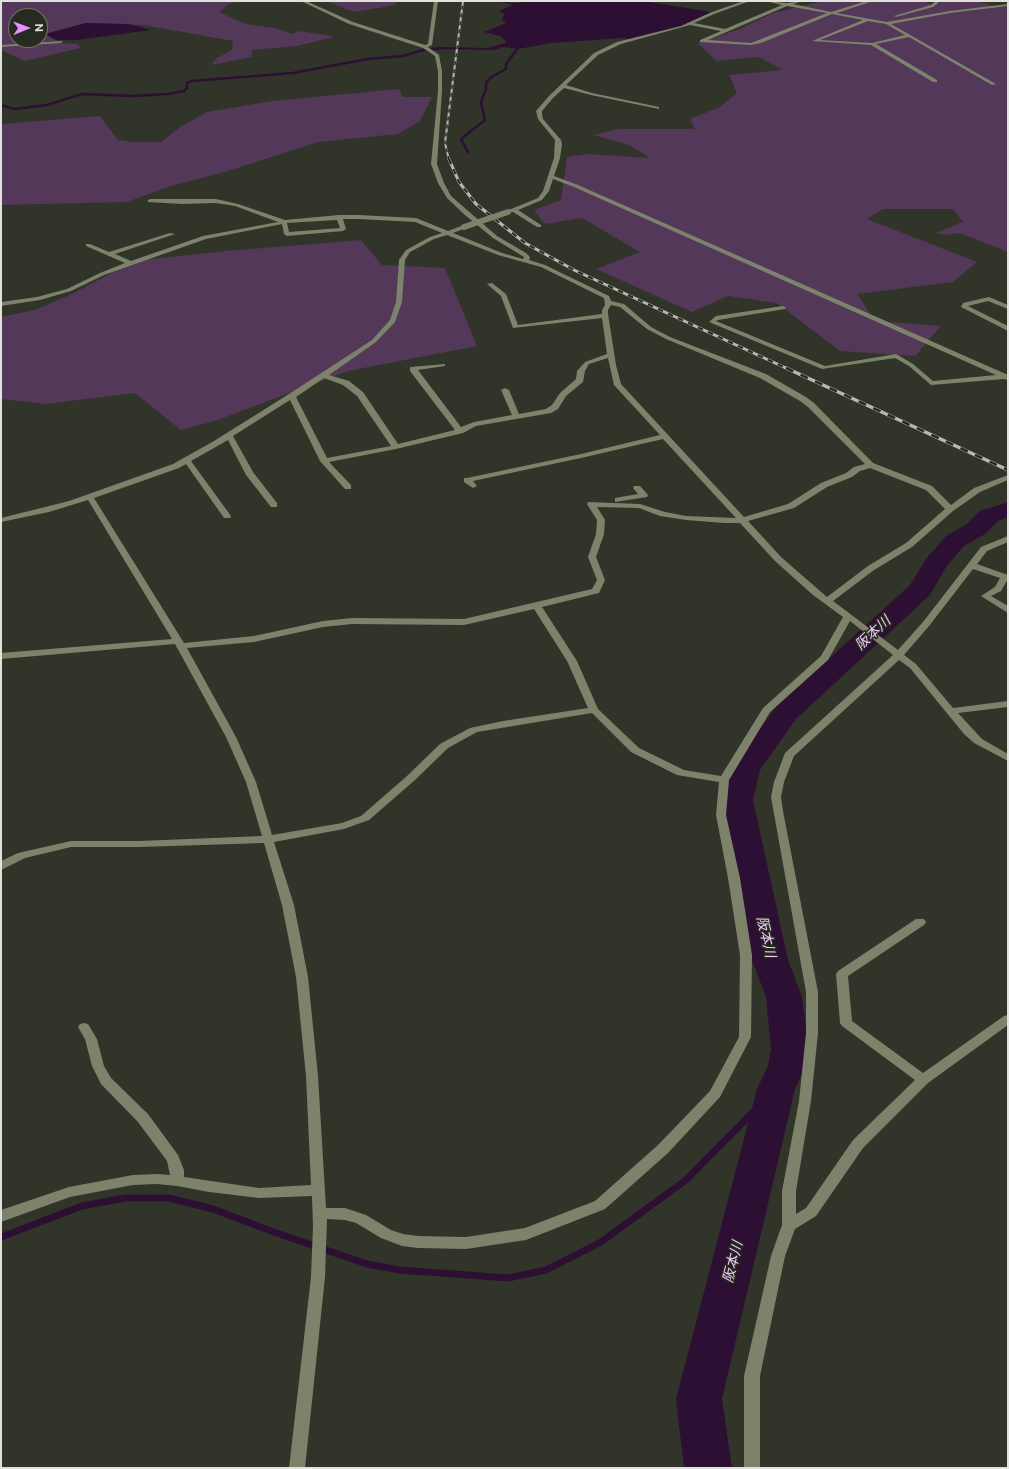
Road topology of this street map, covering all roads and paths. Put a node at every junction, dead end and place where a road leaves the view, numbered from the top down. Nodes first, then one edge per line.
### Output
1 (303, 1) edge
2 (436, 1) edge
3 (748, 1) edge
4 (767, 1) edge
5 (801, 1) edge
6 (870, 1) edge
7 (939, 1) edge
8 (1004, 1) edge
9 (1008, 2) edge
10 (786, 5) junction
11 (1008, 5) edge
12 (831, 13) junction
13 (892, 16) dead end
14 (884, 17) dead end
15 (868, 19) junction
16 (887, 23) junction
17 (690, 24) junction
18 (725, 30) junction
19 (908, 36) junction
20 (61, 42) dead end
21 (872, 44) junction
22 (1, 46) edge
23 (425, 47) junction
24 (935, 81) dead end
25 (994, 84) dead end
26 (563, 86) junction
27 (657, 108) dead end
28 (551, 177) junction
29 (150, 201) dead end
30 (511, 211) junction
31 (339, 218) junction
32 (284, 222) junction
33 (539, 226) dead end
34 (447, 233) junction
35 (172, 234) dead end
36 (88, 245) dead end
37 (109, 254) junction
38 (525, 261) junction
39 (132, 264) junction
40 (490, 284) dead end
41 (609, 302) junction
42 (1, 304) edge
43 (1008, 307) edge
44 (784, 308) dead end
45 (605, 316) junction
46 (1008, 329) edge
47 (611, 355) junction
48 (443, 365) dead end
49 (323, 375) junction
50 (1008, 378) edge
51 (505, 390) dead end
52 (292, 396) junction
53 (516, 416) junction
54 (460, 431) junction
55 (229, 435) junction
56 (665, 436) junction
57 (396, 447) junction
58 (187, 460) junction
59 (324, 461) junction
60 (870, 465) junction
61 (1008, 477) edge
62 (473, 486) dead end
63 (348, 488) dead end
64 (637, 488) dead end
65 (90, 497) junction
66 (611, 504) junction
67 (274, 505) dead end
68 (950, 509) junction
69 (227, 516) dead end
70 (1, 520) edge
71 (744, 520) junction
72 (1008, 539) edge
73 (970, 565) junction
74 (827, 601) junction
75 (537, 606) junction
76 (1008, 610) edge
77 (848, 616) junction
78 (179, 643) junction
79 (895, 652) junction
80 (1, 656) edge
81 (1008, 704) edge
82 (594, 710) junction
83 (951, 711) junction
84 (1008, 758) edge
85 (724, 780) junction
86 (270, 839) junction
87 (1, 866) edge
88 (920, 922) dead end
89 (1008, 1019) edge
90 (84, 1027) dead end
91 (924, 1080) junction
92 (177, 1181) junction
93 (319, 1190) junction
94 (1, 1216) edge
95 (320, 1220) junction
96 (789, 1225) junction
97 (297, 1468) edge
98 (752, 1468) edge

1 - 23 street
2 - 23 street
3 - 17 street
4 - 10 street
5 - 10 street
6 - 12 street
7 - 13 street
8 - 9 street
10 - 12 street
10 - 18 street
11 - 16 street
12 - 15 street
12 - 18 street
14 - 15 street
15 - 16 street
15 - 21 street
16 - 19 street
17 - 18 street
17 - 26 street
19 - 21 street
19 - 25 street
20 - 22 street
21 - 24 street
23 - 38 street
26 - 27 street
26 - 28 street
28 - 30 street
28 - 50 street
29 - 32 street
30 - 33 street
30 - 34 street, bridge
31 - 32 street
31 - 32 street
31 - 34 street
32 - 39 street
34 - 38 street
34 - 49 street
35 - 37 street
36 - 37 street
37 - 39 street
38 - 41 street
39 - 42 street
40 - 45 street
41 - 45 street
41 - 60 street
43 - 46 street
44 - 50 street
45 - 47 street
47 - 53 street
47 - 56 street
48 - 54 street
49 - 52 street
49 - 57 street
51 - 53 street
52 - 55 street
52 - 59 street
53 - 54 street
54 - 57 street
55 - 58 street
55 - 67 street
56 - 62 street
56 - 71 street
57 - 59 street
58 - 65 street
58 - 69 street
59 - 63 street
60 - 68 street
60 - 71 street
61 - 68 street
64 - 66 street
65 - 70 street
65 - 78 street
66 - 71 street
66 - 75 street
68 - 74 street
71 - 74 street
72 - 73 street
73 - 76 street
73 - 79 street
74 - 77 street
75 - 78 street
75 - 82 street
77 - 79 street
77 - 85 street
78 - 80 street
78 - 86 street
79 - 83 street
79 - 96 street
81 - 83 street
82 - 85 street
82 - 86 street
83 - 84 street
85 - 95 street
86 - 87 street
86 - 93 street
88 - 91 street
89 - 91 street
90 - 92 street
91 - 96 street
92 - 93 street
92 - 94 street
93 - 95 street
95 - 97 street
96 - 98 street

